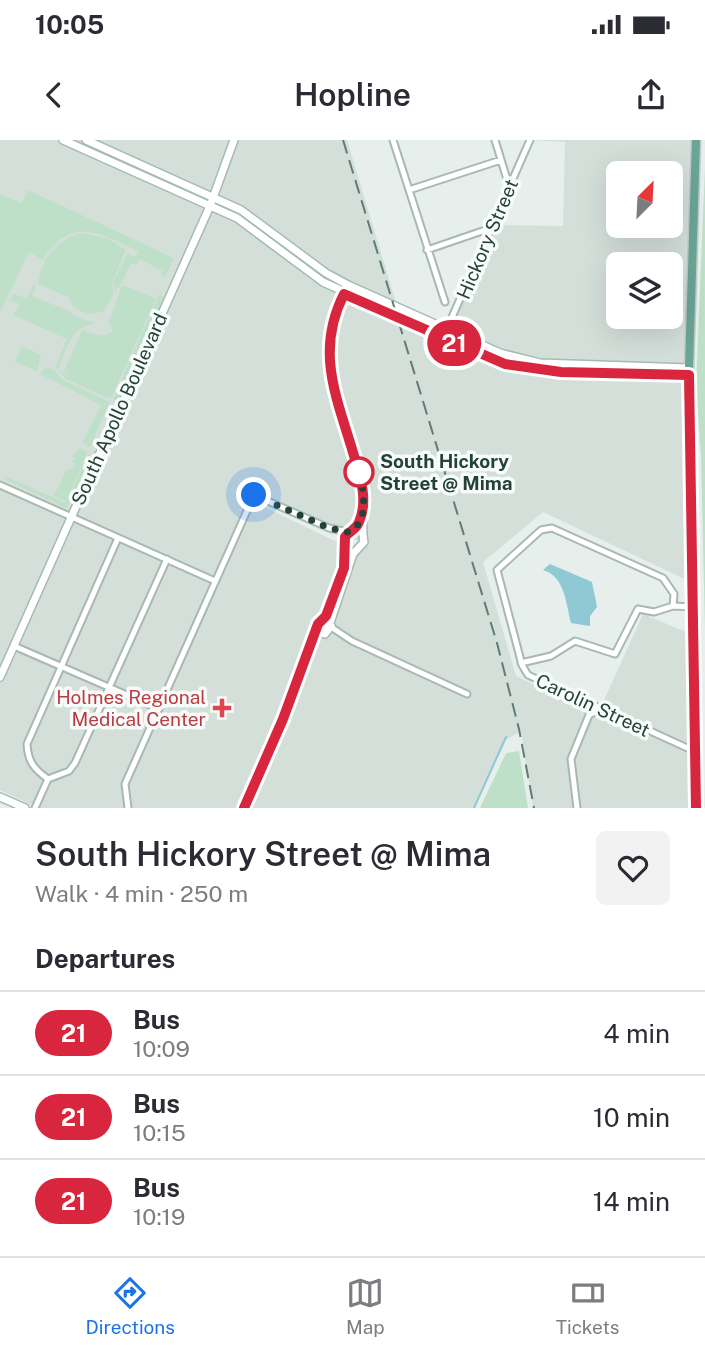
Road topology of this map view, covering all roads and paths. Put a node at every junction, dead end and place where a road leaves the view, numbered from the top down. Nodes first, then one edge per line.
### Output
1 (63, 140) edge
2 (86, 140) edge
3 (234, 140) edge
4 (393, 140) edge
5 (495, 140) edge
6 (530, 140) edge
7 (696, 140) edge
8 (501, 160) junction
9 (509, 186) junction
10 (409, 190) junction
11 (214, 196) junction
12 (210, 206) junction
13 (491, 228) junction
14 (271, 230) junction
15 (266, 237) junction
16 (427, 250) junction
17 (348, 285) junction
18 (344, 294) junction
19 (444, 302) dead end
20 (447, 329) junction
21 (443, 338) junction
22 (689, 372) junction
23 (0, 485) edge
24 (362, 515) junction
25 (71, 517) junction
26 (329, 528) junction
27 (350, 531) junction
28 (361, 534) junction
29 (118, 538) junction
30 (349, 546) junction
31 (167, 559) junction
32 (215, 581) junction
33 (673, 606) junction
34 (694, 607) junction
35 (325, 628) junction
36 (14, 646) junction
37 (521, 663) junction
38 (62, 666) junction
39 (0, 677) edge
40 (110, 687) junction
41 (467, 694) dead end
42 (159, 709) junction
43 (600, 709) junction
44 (696, 752) junction
45 (48, 779) junction
46 (0, 797) edge
47 (24, 808) edge
48 (35, 808) edge
49 (128, 808) edge
50 (244, 808) edge
51 (577, 808) edge
52 (696, 808) edge

1 - 12 main road
2 - 11 main road
3 - 11 main road, South Apollo Boulevard
4 - 10 street
5 - 8 street
6 - 9 street, Hickory Street
7 - 22 main road
8 - 9 street
8 - 10 street
9 - 13 street, Hickory Street
10 - 16 street
11 - 12 main road, South Apollo Boulevard
11 - 14 main road
12 - 15 main road
12 - 25 main road, South Apollo Boulevard
13 - 16 street
13 - 20 street, Hickory Street
14 - 15 main road
14 - 17 main road
15 - 18 main road
16 - 19 street
17 - 18 main road
17 - 20 main road
18 - 21 main road
18 - 24 main road
20 - 21 street, Hickory Street
20 - 22 main road
21 - 22 main road
22 - 34 main road
23 - 25 street
24 - 27 main road
24 - 28 main road
25 - 29 street
25 - 36 main road, South Apollo Boulevard
26 - 27 street
26 - 30 street
26 - 32 street
27 - 28 main road
27 - 30 main road
28 - 30 main road
29 - 31 street
29 - 38 street
30 - 35 main road
31 - 32 street
31 - 40 street
32 - 42 street
33 - 34 street
33 - 37 street
33 - 37 street, Carolin Street
34 - 44 main road
35 - 41 street
35 - 50 main road
36 - 38 street
36 - 39 main road, South Apollo Boulevard
37 - 43 street, Carolin Street
38 - 40 street
38 - 45 street
40 - 42 street
40 - 45 street
42 - 49 street
43 - 44 street, Carolin Street
43 - 51 street
44 - 52 main road
45 - 48 street
46 - 47 main road

